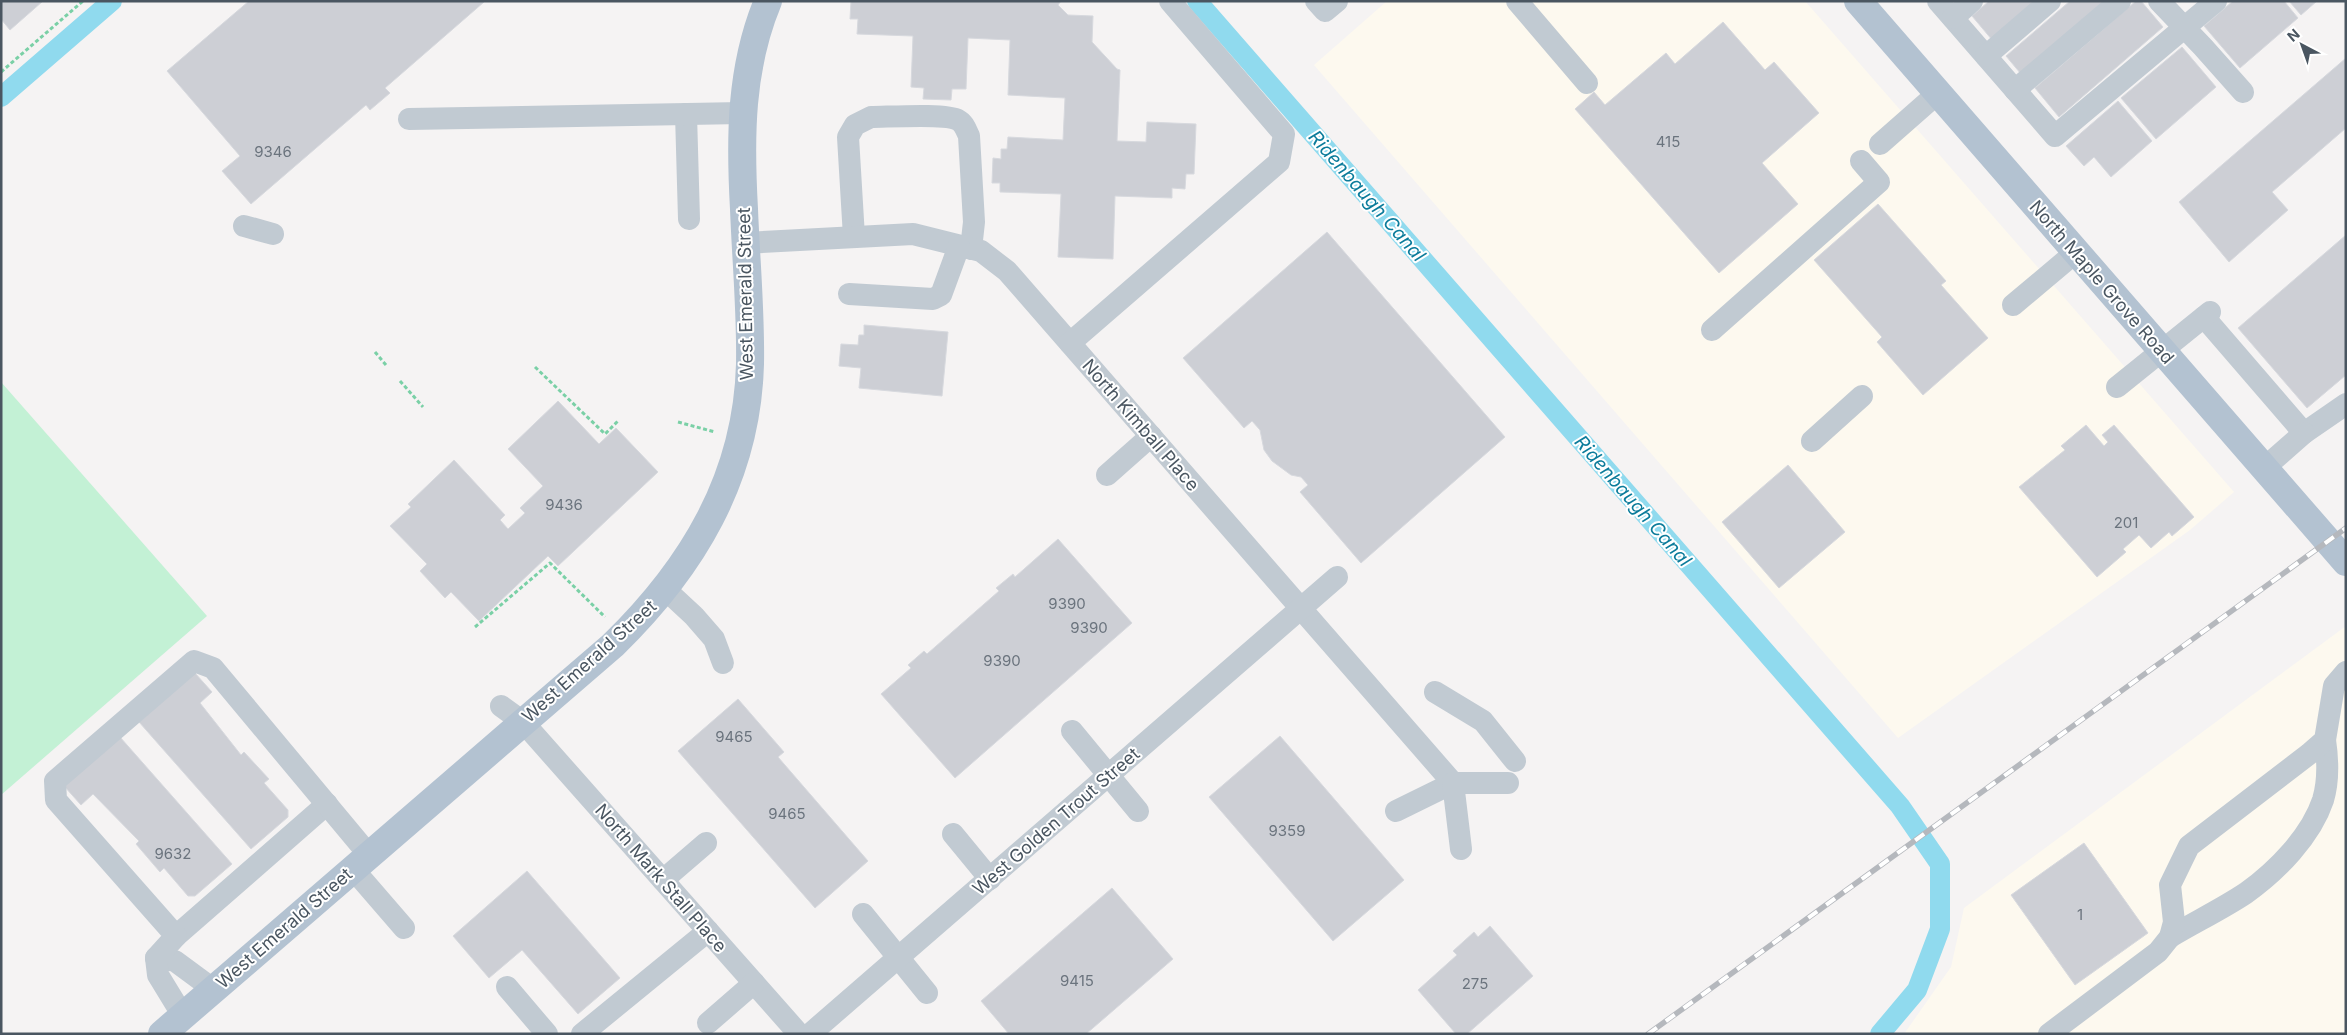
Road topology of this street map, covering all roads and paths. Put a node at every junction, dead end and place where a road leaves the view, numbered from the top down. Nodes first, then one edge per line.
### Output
1 (82, 1) edge
2 (768, 1) edge
3 (1170, 1) edge
4 (1316, 1) edge
5 (1336, 1) edge
6 (1517, 1) edge
7 (1858, 1) edge
8 (1938, 1) edge
9 (1972, 1) edge
10 (2050, 1) edge
11 (2120, 1) edge
12 (2159, 1) edge
13 (2216, 1) edge
14 (1953, 18) junction
15 (2185, 29) junction
16 (1986, 56) junction
17 (1, 72) edge
18 (1587, 83) dead end
19 (2015, 90) junction
20 (2243, 92) dead end
21 (1938, 93) junction
22 (742, 113) junction
23 (686, 114) junction
24 (409, 119) dead end
25 (1880, 144) dead end
26 (1861, 161) dead end
27 (689, 219) dead end
28 (244, 226) dead end
29 (273, 234) dead end
30 (854, 237) junction
31 (745, 243) junction
32 (965, 247) junction
33 (2076, 252) junction
34 (848, 294) dead end
35 (2013, 305) dead end
36 (1712, 330) dead end
37 (1070, 344) junction
38 (2162, 351) junction
39 (375, 352) dead end
40 (386, 365) dead end
41 (534, 367) dead end
42 (400, 380) dead end
43 (2117, 387) dead end
44 (1862, 396) dead end
45 (2346, 404) edge
46 (423, 407) dead end
47 (619, 420) dead end
48 (678, 422) dead end
49 (715, 432) dead end
50 (2304, 433) junction
51 (1151, 436) junction
52 (1812, 441) dead end
53 (2263, 469) junction
54 (1107, 475) dead end
55 (2346, 562) edge
56 (1337, 577) dead end
57 (666, 590) junction
58 (1302, 609) junction
59 (605, 617) dead end
60 (475, 627) dead end
61 (723, 663) dead end
62 (2346, 672) edge
63 (1435, 692) dead end
64 (501, 706) dead end
65 (523, 722) junction
66 (1072, 731) dead end
67 (2326, 740) junction
68 (1515, 761) dead end
69 (1109, 776) junction
70 (1453, 783) junction
71 (1508, 783) dead end
72 (327, 804) junction
73 (1138, 811) dead end
74 (1396, 811) dead end
75 (953, 834) dead end
76 (706, 843) dead end
77 (1461, 849) dead end
78 (361, 862) junction
79 (990, 879) junction
80 (663, 880) junction
81 (863, 914) dead end
82 (404, 928) dead end
83 (708, 931) junction
84 (176, 936) junction
85 (2170, 937) junction
86 (156, 958) junction
87 (898, 958) junction
88 (754, 983) junction
89 (508, 987) dead end
90 (214, 989) junction
91 (927, 992) dead end
92 (183, 1016) junction
93 (708, 1023) dead end
94 (162, 1034) edge
95 (547, 1034) edge
96 (582, 1034) edge
97 (799, 1034) edge
98 (810, 1034) edge
99 (2049, 1034) edge

1 - 17 path
2 - 22 main road, West Emerald Street
3 - 37 street
4 - 5 street
6 - 18 street
7 - 21 main road, North Maple Grove Road
8 - 14 street
9 - 14 street
10 - 16 street
11 - 19 street
12 - 15 street
13 - 15 street
14 - 16 street
15 - 19 street
15 - 20 street
16 - 19 street
21 - 25 street
21 - 33 main road, North Maple Grove Road
22 - 23 street
22 - 31 main road, West Emerald Street
23 - 24 street
23 - 27 street
26 - 36 street
28 - 29 street
30 - 31 street, North Kimball Place
30 - 32 street, North Kimball Place
30 - 32 street
31 - 57 main road, West Emerald Street
32 - 34 street
32 - 37 street, North Kimball Place
33 - 35 street
33 - 38 main road, North Maple Grove Road
37 - 51 street, North Kimball Place
38 - 43 street
38 - 50 street
38 - 53 main road, North Maple Grove Road
39 - 40 path
41 - 47 path
42 - 46 path
44 - 52 street
45 - 50 street
48 - 49 path
50 - 53 street
51 - 54 street
51 - 58 street, North Kimball Place
53 - 55 main road, North Maple Grove Road
56 - 58 street, West Golden Trout Street
57 - 61 street
57 - 65 main road, West Emerald Street
58 - 69 street, West Golden Trout Street
58 - 70 street, North Kimball Place
59 - 60 path
62 - 67 street
63 - 68 street
64 - 65 street, North Mark Stall Place
65 - 78 main road, West Emerald Street
65 - 80 street, North Mark Stall Place
66 - 69 street
67 - 85 street
67 - 85 street
69 - 73 street
69 - 79 street, West Golden Trout Street
70 - 71 street
70 - 74 street
70 - 77 street
72 - 78 street
72 - 84 street
72 - 84 street
75 - 79 street
76 - 80 street
78 - 82 street
78 - 90 main road, West Emerald Street
79 - 87 street, West Golden Trout Street
80 - 83 street, North Mark Stall Place
81 - 87 street
83 - 88 street, North Mark Stall Place
83 - 96 street
84 - 86 street
85 - 99 street
86 - 90 street
86 - 92 street
87 - 91 street
87 - 98 street, West Golden Trout Street
88 - 93 street
88 - 97 street, North Mark Stall Place
89 - 95 street
90 - 92 main road, West Emerald Street
92 - 94 main road, West Emerald Street

